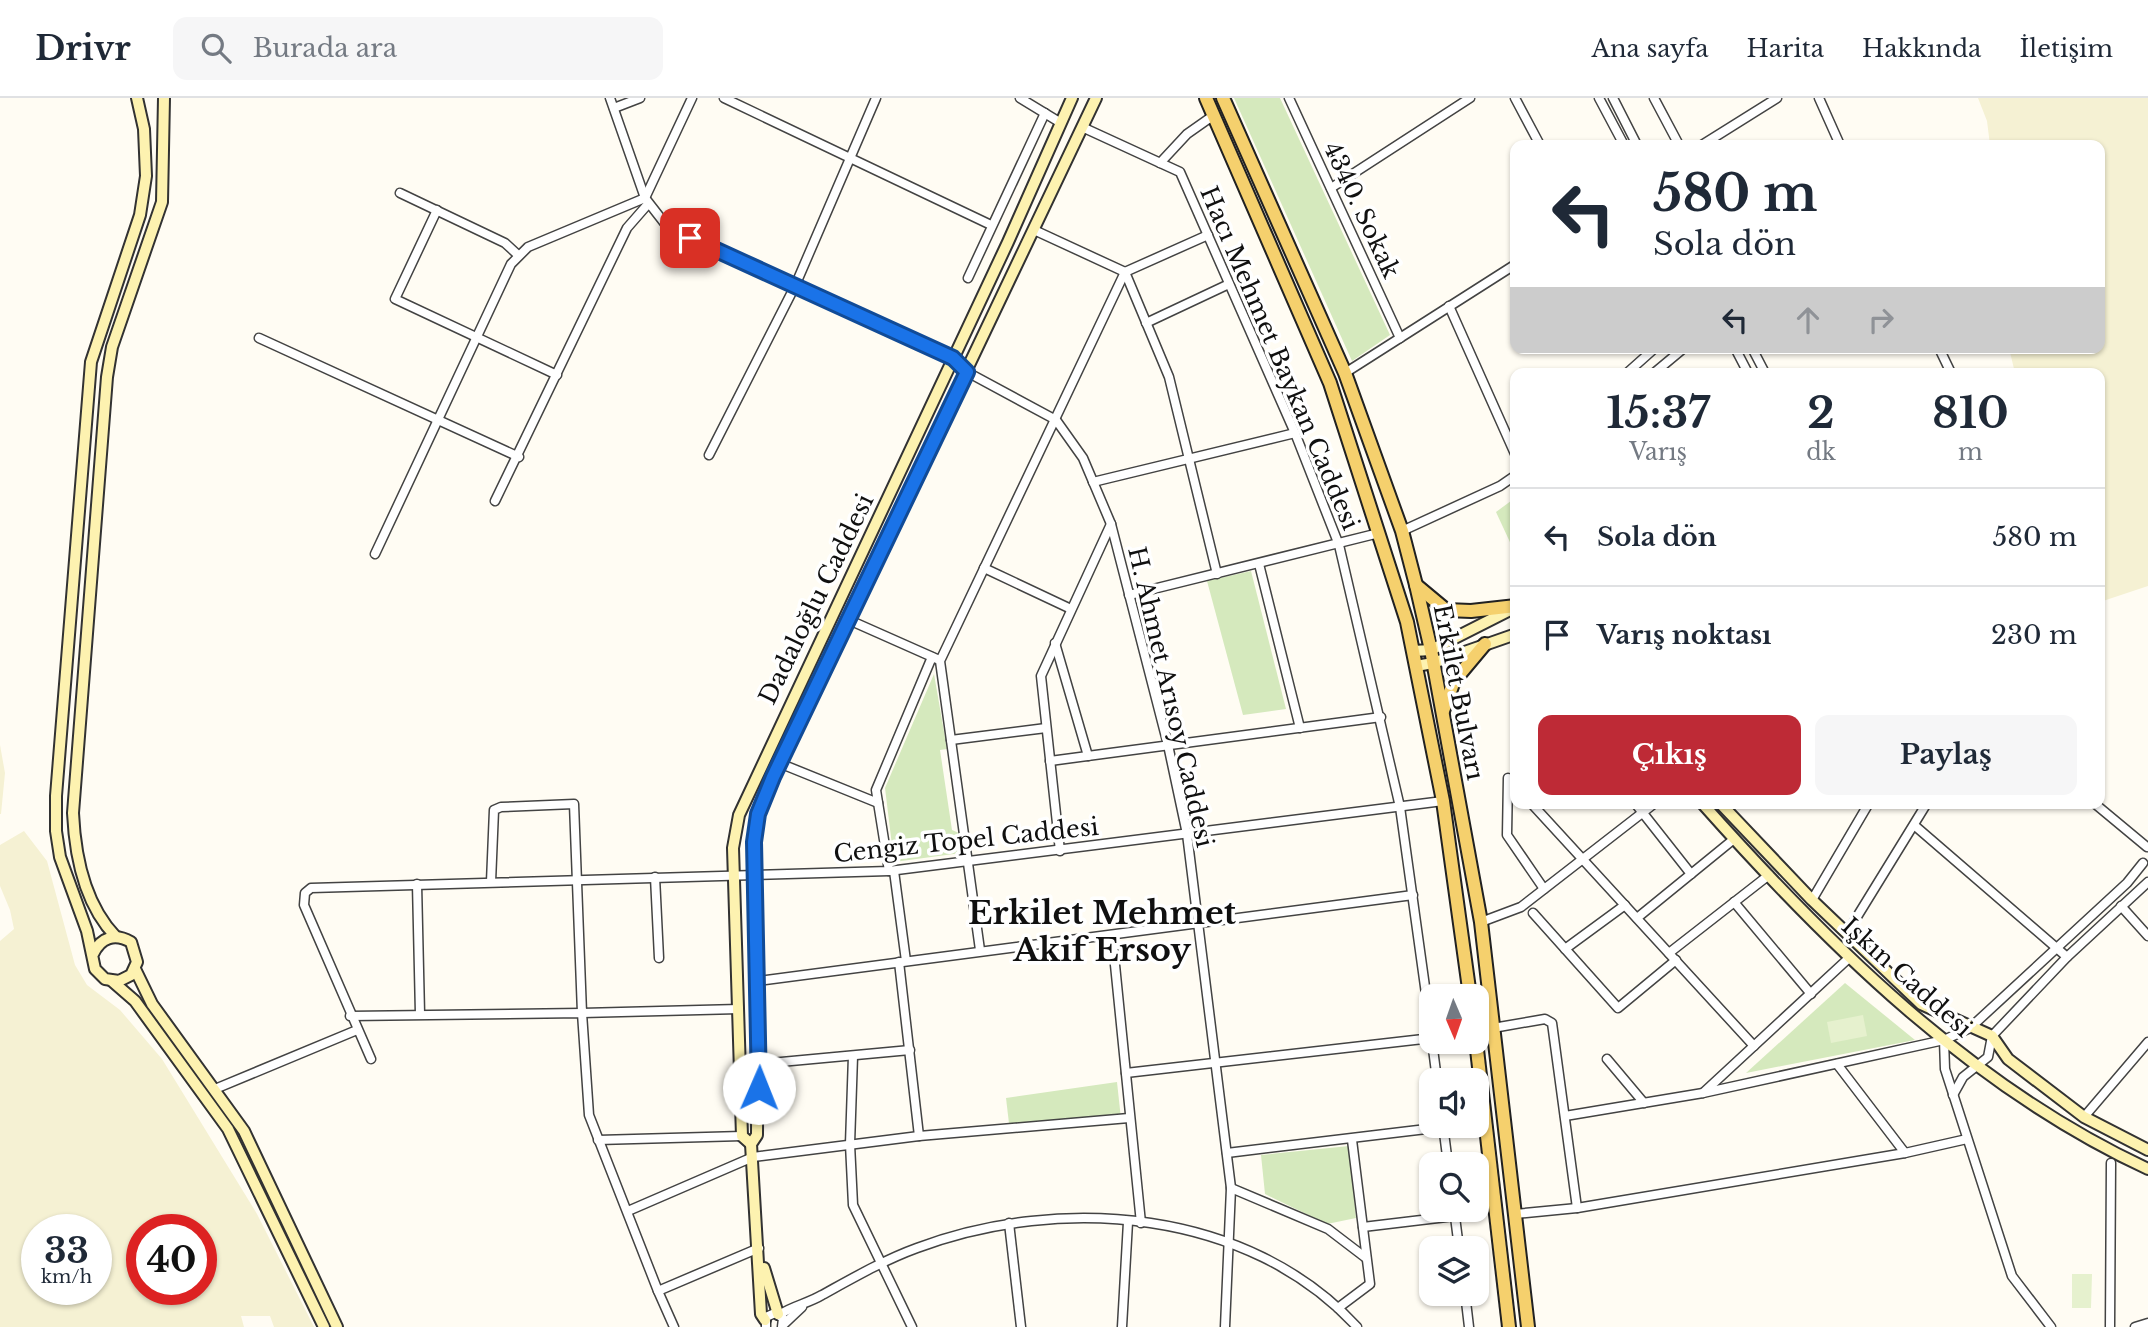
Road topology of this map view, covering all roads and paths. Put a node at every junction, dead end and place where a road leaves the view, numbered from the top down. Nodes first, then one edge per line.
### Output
1 (137, 98) edge
2 (164, 98) edge
3 (610, 98) edge
4 (640, 98) edge
5 (692, 98) edge
6 (724, 98) edge
7 (876, 98) edge
8 (1020, 98) edge
9 (1072, 98) edge
10 (1096, 98) edge
11 (1206, 98) edge
12 (1223, 98) edge
13 (1289, 98) edge
14 (1470, 98) edge
15 (1515, 98) edge
16 (1599, 98) edge
17 (1613, 98) edge
18 (1654, 98) edge
19 (1777, 98) edge
20 (1819, 98) edge
21 (614, 108) junction
22 (1045, 113) junction
23 (1214, 115) junction
24 (1061, 123) junction
25 (1082, 127) junction
26 (1537, 140) edge
27 (1621, 140) edge
28 (1634, 140) edge
29 (1676, 140) edge
30 (1710, 140) edge
31 (1838, 140) edge
32 (848, 157) junction
33 (1160, 163) junction
34 (1331, 188) junction
35 (400, 193) dead end
36 (646, 201) junction
37 (437, 211) junction
38 (991, 225) junction
39 (1034, 230) junction
40 (1208, 235) junction
41 (518, 255) junction
42 (1510, 268) edge
43 (1125, 272) junction
44 (968, 278) dead end
45 (1229, 284) junction
46 (795, 286) junction
47 (1450, 306) junction
48 (1146, 323) junction
49 (476, 337) junction
50 (258, 338) dead end
51 (1400, 338) junction
52 (1648, 354) edge
53 (1677, 354) edge
54 (953, 358) junction
55 (1633, 368) edge
56 (1660, 368) edge
57 (967, 372) junction
58 (1345, 373) junction
59 (557, 375) junction
60 (438, 420) junction
61 (1056, 420) junction
62 (1295, 433) junction
63 (1510, 442) edge
64 (709, 455) dead end
65 (519, 457) junction
66 (1191, 459) junction
67 (1510, 479) edge
68 (1093, 482) junction
69 (495, 501) dead end
70 (1111, 524) junction
71 (1402, 530) junction
72 (1379, 533) junction
73 (1339, 545) junction
74 (375, 554) dead end
75 (1259, 564) junction
76 (984, 568) junction
77 (1217, 574) junction
78 (1416, 585) junction
79 (1129, 595) junction
80 (1510, 608) edge
81 (1071, 609) junction
82 (1510, 610) edge
83 (849, 620) junction
84 (1510, 636) edge
85 (1055, 643) junction
86 (1485, 644) junction
87 (1431, 650) junction
88 (1413, 651) junction
89 (936, 659) junction
90 (1433, 663) junction
91 (1416, 666) junction
92 (1443, 711) junction
93 (1381, 717) junction
94 (1046, 728) junction
95 (1300, 728) junction
96 (951, 740) junction
97 (1168, 745) junction
98 (1088, 756) junction
99 (1050, 761) junction
100 (779, 764) junction
101 (1510, 790) edge
102 (1443, 801) junction
103 (878, 803) junction
104 (1400, 807) junction
105 (1536, 809) edge
106 (1640, 809) edge
107 (1648, 809) edge
108 (1707, 809) edge
109 (1726, 809) edge
110 (1865, 809) edge
111 (1923, 809) edge
112 (2101, 809) edge
113 (1643, 813) junction
114 (1914, 825) junction
115 (1187, 834) junction
116 (1734, 839) junction
117 (2148, 847) edge
118 (1060, 851) junction
119 (1584, 861) junction
120 (970, 863) junction
121 (2146, 867) edge
122 (892, 871) junction
123 (1691, 874) junction
124 (1769, 875) junction
125 (734, 876) junction
126 (654, 877) junction
127 (754, 877) junction
128 (578, 878) junction
129 (491, 882) junction
130 (2148, 882) edge
131 (417, 884) junction
132 (1544, 889) junction
133 (1413, 895) junction
134 (1812, 900) junction
135 (1734, 902) junction
136 (1625, 905) junction
137 (2121, 905) junction
138 (1533, 914) dead end
139 (1637, 918) junction
140 (1481, 922) junction
141 (1197, 925) junction
142 (1847, 933) junction
143 (1112, 935) junction
144 (116, 936) junction
145 (2148, 936) edge
146 (2057, 948) junction
147 (1565, 949) junction
148 (980, 950) junction
149 (93, 954) junction
150 (1672, 957) junction
151 (1850, 957) junction
152 (2067, 957) junction
153 (659, 958) dead end
154 (902, 961) junction
155 (135, 969) junction
156 (111, 981) junction
157 (758, 981) junction
158 (1425, 984) edge
159 (1468, 984) edge
160 (1811, 994) junction
161 (739, 1009) junction
162 (582, 1013) junction
163 (420, 1014) junction
164 (350, 1016) junction
165 (1493, 1028) junction
166 (1970, 1028) junction
167 (357, 1030) junction
168 (1992, 1036) junction
169 (1419, 1040) edge
170 (1944, 1040) junction
171 (2148, 1042) edge
172 (1754, 1046) junction
173 (909, 1050) junction
174 (1478, 1054) edge
175 (853, 1055) junction
176 (370, 1059) dead end
177 (1607, 1059) dead end
178 (1215, 1062) junction
179 (1838, 1064) junction
180 (760, 1065) junction
181 (1978, 1066) junction
182 (1126, 1073) junction
183 (215, 1089) junction
184 (1703, 1093) junction
185 (1953, 1095) junction
186 (1644, 1104) junction
187 (1565, 1116) junction
188 (2084, 1116) junction
189 (1129, 1118) junction
190 (1419, 1130) edge
191 (919, 1136) junction
192 (1967, 1139) junction
193 (598, 1140) junction
194 (747, 1140) junction
195 (1352, 1140) junction
196 (850, 1144) junction
197 (2148, 1150) edge
198 (1227, 1153) junction
199 (1905, 1153) junction
200 (753, 1157) junction
201 (2111, 1163) dead end
202 (2148, 1169) edge
203 (1231, 1188) junction
204 (1577, 1208) junction
205 (628, 1211) junction
206 (1515, 1214) junction
207 (1419, 1218) edge
208 (1128, 1222) junction
209 (1009, 1223) junction
210 (1141, 1223) junction
211 (1363, 1227) junction
212 (1231, 1241) junction
213 (760, 1252) junction
214 (1366, 1258) junction
215 (882, 1263) junction
216 (658, 1291) junction
217 (1467, 1306) edge
218 (1338, 1308) junction
219 (781, 1322) edge
220 (2148, 1323) edge
221 (764, 1324) edge
222 (324, 1327) edge
223 (337, 1327) edge
224 (674, 1327) edge
225 (912, 1327) edge
226 (1021, 1327) edge
227 (1122, 1327) edge
228 (1225, 1327) edge
229 (1357, 1327) edge
230 (1469, 1327) edge
231 (1509, 1327) edge
232 (1528, 1327) edge
233 (2051, 1327) edge
234 (2110, 1327) edge
235 (2135, 1327) edge

1 - 149 street
2 - 144 street
3 - 21 street
4 - 21 street
5 - 36 street
6 - 32 street
7 - 32 street
8 - 22 street
9 - 24 street, Dadaloğlu Caddesi
10 - 25 street, Dadaloğlu Caddesi
11 - 23 main road, Erkilet Bulvarı
12 - 58 main road, Erkilet Bulvarı
13 - 34 street, 4340. Sokak
14 - 34 street
15 - 26 street
16 - 27 street
17 - 28 street
18 - 29 street
19 - 30 street
20 - 31 street
21 - 36 street
22 - 24 street
22 - 38 street
23 - 33 street
23 - 72 main road, Erkilet Bulvarı
24 - 54 street, Dadaloğlu Caddesi
25 - 33 street, Hacı Mehmet Baykan Caddesi
25 - 39 street, Dadaloğlu Caddesi
32 - 38 street
32 - 46 street
33 - 40 street, Hacı Mehmet Baykan Caddesi
34 - 51 street, 4340. Sokak
35 - 37 street
36 - 41 street
36 - 46 street
36 - 59 street
37 - 41 street
37 - 49 street
38 - 44 street
39 - 43 street
39 - 57 street, Dadaloğlu Caddesi
40 - 43 street
40 - 45 street, Hacı Mehmet Baykan Caddesi
41 - 49 street
42 - 47 street
43 - 48 street
43 - 61 street
45 - 48 street
45 - 62 street, Hacı Mehmet Baykan Caddesi
46 - 54 street
46 - 64 street
47 - 51 street
47 - 63 street
48 - 66 street
49 - 59 street
49 - 60 street
50 - 60 street
51 - 58 street
52 - 55 street
53 - 56 street
54 - 57 street, H. Ahmet Arısoy Caddesi
54 - 125 street, Dadaloğlu Caddesi
57 - 61 street, H. Ahmet Arısoy Caddesi
57 - 83 street, Dadaloğlu Caddesi
58 - 71 main road, Erkilet Bulvarı
59 - 65 street
60 - 65 street
60 - 74 street
61 - 68 street, H. Ahmet Arısoy Caddesi
61 - 76 street
62 - 66 street
62 - 73 street, Hacı Mehmet Baykan Caddesi
65 - 69 street
66 - 68 street
66 - 77 street
67 - 71 street
68 - 70 street, H. Ahmet Arısoy Caddesi
70 - 79 street, H. Ahmet Arısoy Caddesi
70 - 81 street
71 - 78 main road, Erkilet Bulvarı
72 - 73 street
72 - 88 main road, Erkilet Bulvarı
73 - 75 street
73 - 93 street, Hacı Mehmet Baykan Caddesi
75 - 77 street
75 - 95 street
76 - 81 street
76 - 89 street
77 - 79 street
78 - 80 main road
78 - 87 main road, Erkilet Bulvarı
79 - 97 street, H. Ahmet Arısoy Caddesi
81 - 85 street
82 - 87 street
83 - 89 street
83 - 100 street, Dadaloğlu Caddesi
84 - 86 street
85 - 94 street
85 - 98 street
86 - 90 street
86 - 92 main road
87 - 88 street
87 - 90 main road, Erkilet Bulvarı
88 - 91 main road, Erkilet Bulvarı
89 - 96 street
89 - 103 street
90 - 91 street
90 - 92 main road, Erkilet Bulvarı
91 - 102 main road, Erkilet Bulvarı
92 - 140 main road, Erkilet Bulvarı
93 - 95 street
93 - 104 street, Hacı Mehmet Baykan Caddesi
94 - 96 street
94 - 99 street
95 - 97 street
96 - 120 street
97 - 98 street
97 - 115 street, H. Ahmet Arısoy Caddesi
98 - 99 street
99 - 118 street
100 - 103 street
100 - 127 street, Dadaloğlu Caddesi
101 - 132 street
102 - 104 street, Cengiz Topel Caddesi
102 - 159 main road, Erkilet Bulvarı
103 - 122 street
104 - 115 street, Cengiz Topel Caddesi
104 - 133 street, Hacı Mehmet Baykan Caddesi
105 - 119 street
106 - 113 street
107 - 113 street
108 - 116 street, Işkın Caddesi
109 - 134 street, Işkın Caddesi
110 - 134 street
111 - 114 street
112 - 117 street
113 - 119 street
113 - 123 street
114 - 142 street
114 - 146 street
115 - 118 street, Cengiz Topel Caddesi
115 - 141 street, H. Ahmet Arısoy Caddesi
116 - 123 street
116 - 124 street, Işkın Caddesi
117 - 121 street
118 - 120 street, Cengiz Topel Caddesi
119 - 132 street
119 - 136 street
120 - 122 street, Cengiz Topel Caddesi
120 - 148 street
121 - 146 street
122 - 127 street, Cengiz Topel Caddesi
122 - 154 street
123 - 139 street
124 - 135 street
124 - 151 street, Işkın Caddesi
125 - 126 street, Cengiz Topel Caddesi
125 - 127 street, Cengiz Topel Caddesi
125 - 161 street, Dadaloğlu Caddesi
126 - 128 street, Cengiz Topel Caddesi
126 - 153 street
127 - 157 street, Dadaloğlu Caddesi
128 - 129 street, Cengiz Topel Caddesi
128 - 129 street
128 - 162 street
129 - 131 street, Cengiz Topel Caddesi
130 - 137 street
131 - 163 street
131 - 164 street, Cengiz Topel Caddesi
132 - 140 street
133 - 141 street
133 - 158 street, Hacı Mehmet Baykan Caddesi
134 - 142 street, Işkın Caddesi
135 - 150 street
135 - 160 street
136 - 139 street
136 - 147 street
137 - 145 street
137 - 152 street
138 - 147 street
139 - 150 street
140 - 165 main road, Erkilet Bulvarı
141 - 143 street
141 - 178 street, H. Ahmet Arısoy Caddesi
142 - 166 street, Işkın Caddesi
143 - 148 street
143 - 182 street
144 - 149 street
144 - 155 street
146 - 152 street
146 - 166 street
147 - 150 street
148 - 154 street
149 - 156 street
150 - 172 street
151 - 160 street
151 - 170 street, Işkın Caddesi
152 - 168 street
154 - 157 street
154 - 173 street
155 - 156 street
155 - 183 street
156 - 222 street
157 - 180 street, Dadaloğlu Caddesi
160 - 172 street
161 - 162 street
161 - 194 street, Dadaloğlu Caddesi
162 - 163 street
162 - 193 street
163 - 164 street
164 - 167 street, Cengiz Topel Caddesi
165 - 187 street
165 - 206 main road, Erkilet Bulvarı
166 - 168 street, Işkın Caddesi
166 - 170 street
167 - 176 street, Cengiz Topel Caddesi
167 - 183 street
168 - 181 street
168 - 188 street, Işkın Caddesi
169 - 178 street
170 - 179 street
170 - 181 street, Işkın Caddesi
170 - 185 street
171 - 188 street
172 - 184 street
173 - 175 street
173 - 191 street
174 - 231 main road
175 - 180 street
175 - 196 street
177 - 186 street
178 - 182 street
178 - 198 street, H. Ahmet Arısoy Caddesi
179 - 184 street
179 - 199 street
180 - 194 street, Dadaloğlu Caddesi
181 - 185 street
181 - 202 street, Işkın Caddesi
182 - 189 street
183 - 223 street
184 - 186 street
185 - 192 street
186 - 187 street
187 - 204 street
188 - 197 street, Işkın Caddesi
189 - 191 street
189 - 210 street
190 - 195 street
191 - 196 street
192 - 199 street
192 - 233 street
193 - 194 street
193 - 205 street
194 - 200 street, Dadaloğlu Caddesi
195 - 198 street
195 - 211 street
196 - 200 street
196 - 215 street
198 - 203 street, H. Ahmet Arısoy Caddesi
199 - 204 street
200 - 205 street
200 - 213 street, Dadaloğlu Caddesi
201 - 234 street
203 - 212 street, H. Ahmet Arısoy Caddesi
203 - 214 street
204 - 206 street
205 - 216 street
206 - 232 main road, Erkilet Bulvarı
207 - 211 street
208 - 209 street
208 - 210 street
208 - 227 street
209 - 215 street
209 - 226 street
210 - 212 street
211 - 214 street
212 - 218 street
212 - 228 street, H. Ahmet Arısoy Caddesi
213 - 216 street
213 - 219 street, Dadaloğlu Caddesi
213 - 221 street, Dadaloğlu Caddesi
214 - 218 street
215 - 219 street
215 - 225 street
216 - 224 street
217 - 230 street
218 - 229 street
219 - 221 street
220 - 235 street

